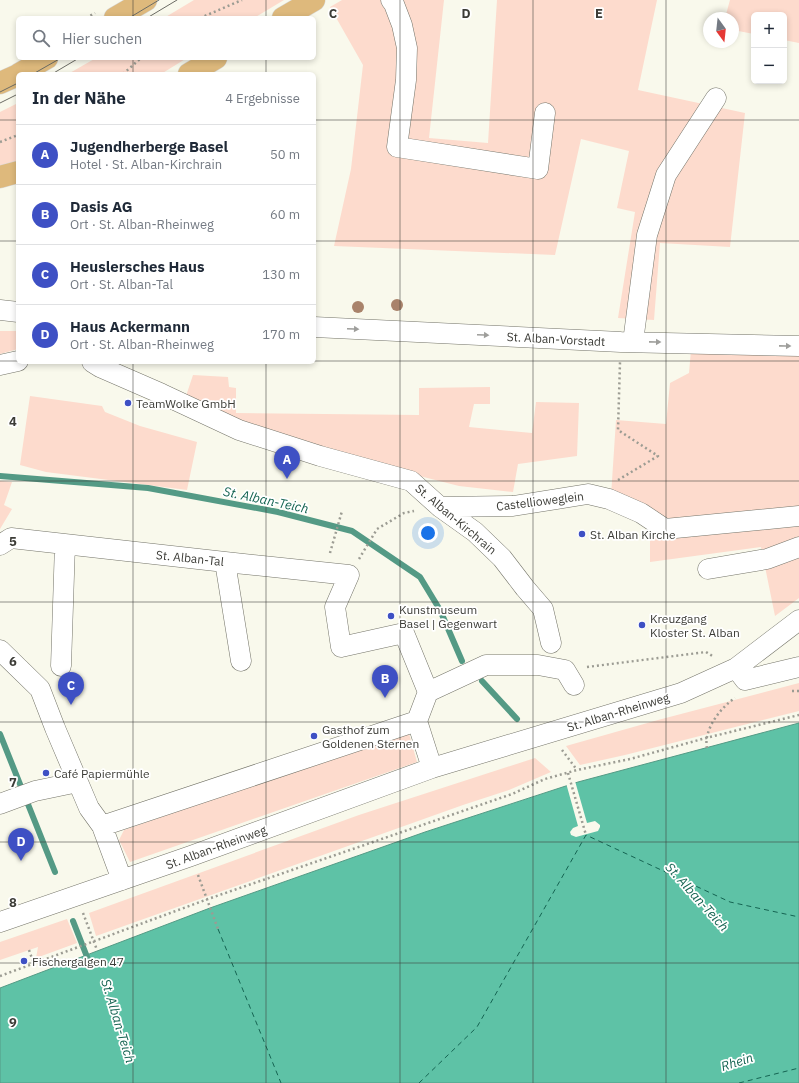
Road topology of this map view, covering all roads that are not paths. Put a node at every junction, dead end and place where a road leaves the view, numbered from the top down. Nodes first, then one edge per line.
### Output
1 (146, 0) edge
2 (314, 0) edge
3 (391, 0) edge
4 (118, 16) edge
5 (286, 16) edge
6 (44, 60) edge
7 (213, 60) edge
8 (22, 72) edge
9 (192, 72) edge
10 (16, 75) edge
11 (0, 83) edge
12 (716, 98) dead end
13 (545, 113) dead end
14 (16, 173) edge
15 (0, 177) edge
16 (0, 310) edge
17 (16, 312) edge
18 (316, 327) edge
19 (627, 342) junction
20 (799, 346) edge
21 (16, 361) edge
22 (95, 364) edge
23 (0, 365) edge
24 (440, 507) junction
25 (799, 516) edge
26 (66, 544) junction
27 (0, 545) edge
28 (799, 548) edge
29 (225, 562) junction
30 (708, 569) dead end
31 (799, 620) edge
32 (551, 643) dead end
33 (0, 650) edge
34 (241, 661) dead end
35 (61, 666) dead end
36 (799, 667) edge
37 (736, 668) junction
38 (569, 678) road end
39 (428, 692) junction
40 (417, 721) junction
41 (432, 768) junction
42 (78, 782) junction
43 (7, 801) edge
44 (102, 826) junction
45 (122, 880) junction
46 (0, 922) edge

1 - 4 main road
2 - 5 main road
3 - 13 street
6 - 8 main road
7 - 9 main road
10 - 11 main road
12 - 19 street
14 - 15 main road
16 - 17 street
18 -> 19 street, St. Alban-Vorstadt
19 -> 20 street, St. Alban-Vorstadt
21 - 23 street
22 - 24 street, St. Alban-Kirchrain
24 - 25 street, Castellioweglein
24 - 32 street, St. Alban-Kirchrain
26 - 27 street, St. Alban-Tal
26 - 29 street, St. Alban-Tal
26 - 35 street
28 - 30 street
29 - 34 street
29 - 39 street, St. Alban-Tal
31 - 37 street, St. Alban-Rheinweg
33 - 42 street
36 - 37 street
37 - 41 street, St. Alban-Rheinweg
38 - 39 street
39 - 40 street
40 - 41 street
40 - 44 street
41 - 45 street, St. Alban-Rheinweg
42 - 43 street
42 - 44 street
44 - 45 street
45 - 46 street, St. Alban-Rheinweg

